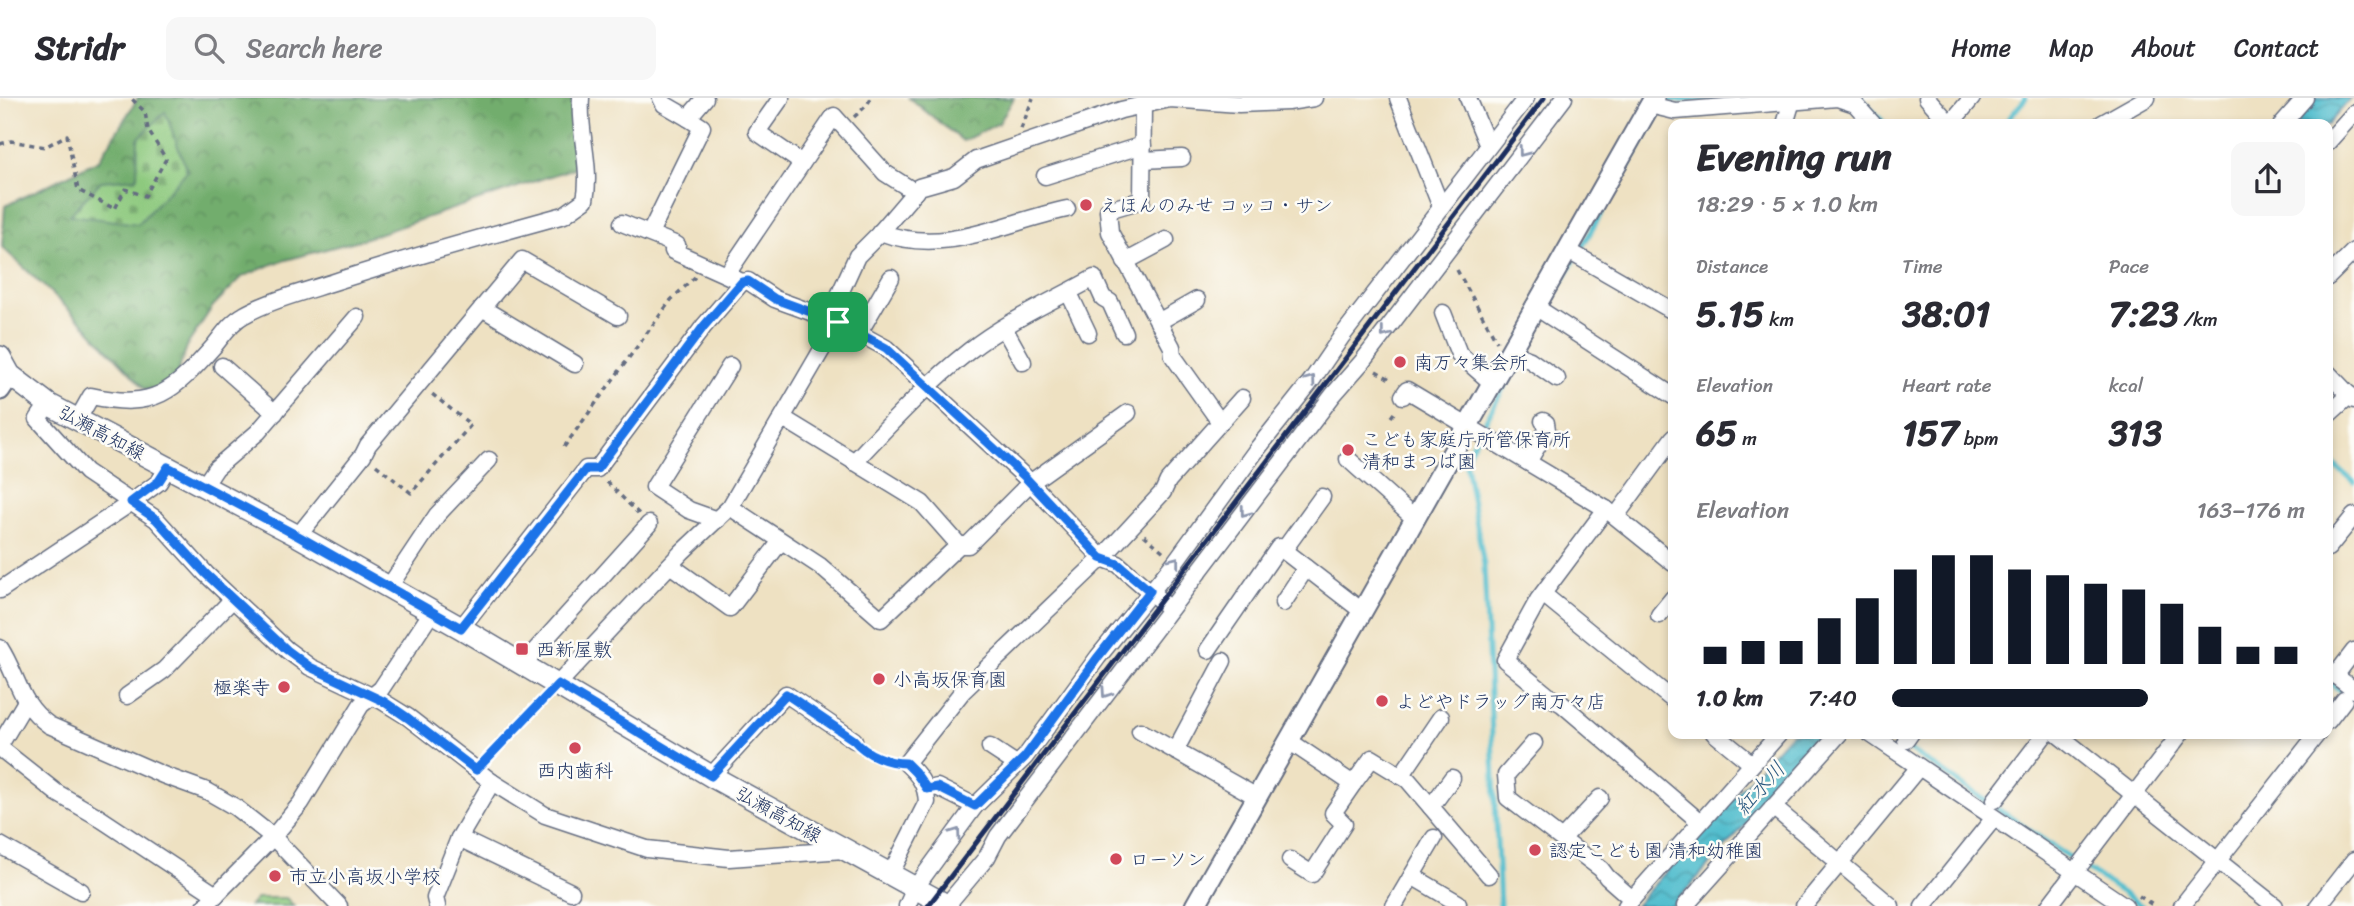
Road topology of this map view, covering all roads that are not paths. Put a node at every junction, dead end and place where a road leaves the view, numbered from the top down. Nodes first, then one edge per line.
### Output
1 (581, 98) edge
2 (661, 98) edge
3 (705, 98) edge
4 (781, 98) edge
5 (1314, 98) edge
6 (1398, 98) edge
7 (1468, 98) edge
8 (1526, 98) edge
9 (1564, 98) edge
10 (1927, 98) edge
11 (1972, 98) edge
12 (2305, 98) edge
13 (2145, 99) edge
14 (1791, 101) junction
15 (1652, 102) edge
16 (1143, 105) junction
17 (2354, 113) edge
18 (688, 118) junction
19 (1676, 118) edge
20 (1786, 119) edge
21 (1868, 119) edge
22 (1946, 119) edge
23 (1954, 119) edge
24 (2110, 119) edge
25 (2286, 119) edge
26 (2333, 136) edge
27 (1488, 146) junction
28 (1143, 153) junction
29 (1182, 158) dead end
30 (802, 163) junction
31 (1045, 176) dead end
32 (915, 192) junction
33 (1441, 208) junction
34 (1068, 209) dead end
35 (622, 223) dead end
36 (880, 232) junction
37 (650, 233) junction
38 (1166, 240) dead end
39 (1567, 250) junction
40 (2354, 251) edge
41 (1125, 262) junction
42 (2333, 272) edge
43 (734, 278) junction
44 (891, 278) dead end
45 (1069, 293) junction
46 (1197, 300) dead end
47 (1534, 306) junction
48 (482, 308) junction
49 (1668, 308) edge
50 (1443, 313) dead end
51 (618, 316) dead end
52 (357, 317) dead end
53 (838, 322) junction
54 (1158, 322) junction
55 (1004, 328) junction
56 (859, 333) junction
57 (1088, 333) dead end
58 (1124, 333) dead end
59 (1509, 352) junction
60 (1023, 362) dead end
61 (575, 364) dead end
62 (222, 366) dead end
63 (730, 366) dead end
64 (3, 374) edge
65 (2333, 378) edge
66 (1557, 380) dead end
67 (1492, 383) junction
68 (928, 386) junction
69 (1405, 393) road end
70 (1668, 393) edge
71 (2351, 394) edge
72 (1242, 398) dead end
73 (48, 404) junction
74 (2333, 410) edge
75 (275, 413) junction
76 (1128, 413) dead end
77 (783, 418) junction
78 (78, 419) junction
79 (1543, 421) dead end
80 (1220, 422) junction
81 (1476, 432) junction
82 (1668, 448) edge
83 (1348, 459) dead end
84 (489, 460) dead end
85 (854, 462) junction
86 (1528, 462) junction
87 (168, 467) junction
88 (1030, 483) junction
89 (204, 486) junction
90 (1322, 498) dead end
91 (131, 502) junction
92 (730, 507) junction
93 (1611, 513) junction
94 (2354, 516) edge
95 (1414, 518) junction
96 (717, 520) junction
97 (649, 524) dead end
98 (298, 536) junction
99 (781, 541) junction
100 (2333, 542) edge
101 (959, 545) junction
102 (1283, 551) junction
103 (1101, 558) junction
104 (1668, 560) edge
105 (670, 565) junction
106 (1306, 568) junction
107 (389, 587) junction
108 (0, 590) edge
109 (1150, 591) junction
110 (1543, 594) junction
111 (233, 599) junction
112 (1283, 603) dead end
113 (1668, 604) edge
114 (1170, 609) junction
115 (1362, 611) junction
116 (432, 612) junction
117 (1659, 615) dead end
118 (461, 628) junction
119 (0, 648) edge
120 (1208, 650) dead end
121 (2354, 651) edge
122 (1223, 662) dead end
123 (523, 664) junction
124 (2333, 671) edge
125 (2333, 675) edge
126 (558, 684) junction
127 (2349, 695) edge
128 (127, 696) dead end
129 (1668, 696) edge
130 (372, 697) junction
131 (25, 703) junction
132 (2333, 715) edge
133 (1441, 718) dead end
134 (1140, 731) dead end
135 (1721, 739) edge
136 (1775, 739) edge
137 (1835, 739) edge
138 (1878, 739) edge
139 (2041, 739) edge
140 (2064, 739) edge
141 (2176, 739) edge
142 (2313, 739) edge
143 (854, 740) road end
144 (1289, 741) junction
145 (1534, 743) dead end
146 (0, 747) edge
147 (990, 747) dead end
148 (1175, 751) junction
149 (1016, 764) junction
150 (1752, 764) junction
151 (1919, 767) junction
152 (711, 776) junction
153 (1401, 776) junction
154 (1452, 778) dead end
155 (492, 782) junction
156 (1353, 784) junction
157 (927, 789) junction
158 (2133, 794) junction
159 (1257, 797) junction
160 (1600, 798) dead end
161 (1995, 800) dead end
162 (975, 806) junction
163 (1432, 807) junction
164 (1773, 807) junction
165 (1994, 818) junction
166 (1700, 822) junction
167 (273, 837) junction
168 (458, 838) junction
169 (1434, 838) dead end
170 (1562, 839) junction
171 (0, 845) edge
172 (844, 850) junction
173 (1290, 860) dead end
174 (2354, 860) edge
175 (2218, 861) junction
176 (1840, 863) junction
177 (2079, 867) junction
178 (890, 875) junction
179 (1489, 875) dead end
180 (1412, 876) junction
181 (81, 891) dead end
182 (571, 892) dead end
183 (911, 897) edge
184 (210, 900) edge
185 (1629, 902) edge
186 (433, 903) edge
187 (1458, 903) dead end
188 (1198, 904) edge
189 (340, 906) edge
190 (947, 906) edge
191 (1394, 906) edge
192 (1685, 906) edge
193 (1804, 906) edge
194 (1891, 906) edge
195 (1923, 906) edge
196 (2049, 906) edge
197 (2125, 906) edge
198 (2182, 906) edge
199 (2275, 906) edge
200 (2318, 906) edge

1 - 78 street
2 - 18 street
3 - 18 street
4 - 30 street
5 - 16 street
6 - 33 street
7 - 27 street
8 - 27 street
9 -> 114 street
10 - 22 street
11 - 23 street
12 - 25 street
13 - 24 street
14 - 19 street
14 - 20 street
14 - 21 street
15 - 19 street
15 - 39 street
16 - 28 street
16 - 32 street
17 - 26 street
18 - 37 street
27 - 33 street
28 - 29 street
28 - 31 street
28 - 41 street
30 - 32 street
30 - 43 street
32 - 36 street
109 -> 33 street
34 - 36 street
35 - 37 street
36 - 53 street
37 - 43 street
38 - 41 street
39 - 47 street
39 - 49 street
40 - 42 street
41 - 54 street
43 - 53 street
43 - 118 street
44 - 56 street
45 - 55 street
45 - 57 street
45 - 58 street
46 - 54 street
47 - 59 street
47 - 70 street
48 - 51 street
48 - 61 street
48 - 98 street
50 - 67 street
52 - 75 street
53 - 56 street
53 - 77 street
54 - 80 street
55 - 60 street
55 - 68 street
56 - 68 street
59 - 66 street
59 - 67 street
62 - 75 street
63 - 96 street
64 - 73 main road, 弘瀬高知線
65 - 71 street
67 - 81 street
68 - 85 street
68 - 88 street
69 - 81 street
71 - 74 street
72 - 80 street
73 - 78 main road, 弘瀬高知線
73 - 91 street
75 - 89 street
76 - 88 street
77 - 85 street
77 - 92 street
78 - 87 main road, 弘瀬高知線
79 - 86 street
80 - 103 street
81 - 86 street
81 - 95 street
82 - 93 street
83 - 95 street
84 - 107 street
85 - 101 street
86 - 93 street
87 - 89 main road, 弘瀬高知線
87 - 91 street
88 - 101 street
88 - 103 street
89 - 98 main road, 弘瀬高知線
90 - 102 street
91 - 108 street
91 - 111 street
92 - 96 street
92 - 99 street
93 - 104 street
93 - 110 street
94 - 100 street
95 - 115 street
96 - 105 street
97 - 123 street
98 - 107 main road, 弘瀬高知線
99 - 101 street
99 - 105 street
102 - 106 street
102 - 120 street
103 - 109 street
103 - 157 street
105 - 126 street
106 - 112 street
106 - 115 street
107 - 116 main road, 弘瀬高知線
109 - 114 street
109 - 149 street
110 - 129 street
110 - 166 street
111 - 128 street
111 - 130 street
113 - 117 street
114 -> 190 street
115 - 144 street
116 - 118 main road, 弘瀬高知線
116 - 130 street
118 - 123 main road, 弘瀬高知線
119 - 131 street
121 - 124 street
122 - 148 street
123 - 126 main road, 弘瀬高知線
125 - 127 street
126 - 152 main road, 弘瀬高知線
127 - 132 street
130 - 155 street
130 - 167 street
131 - 146 street
131 - 167 street
133 - 153 street
134 - 148 street
135 - 150 street
136 - 150 street
137 - 164 street
138 - 151 street
139 - 161 street
140 - 158 street
141 - 158 street
142 - 175 street
143 - 152 street
144 - 156 street
144 - 159 street
145 - 170 street
146 - 184 street
147 - 149 street
148 - 159 street
149 - 162 street
150 - 166 street
151 - 165 street
151 - 176 street
152 - 172 main road, 弘瀬高知線
153 - 156 street
153 - 163 street
154 - 163 street
155 - 168 street
155 - 172 street
156 - 173 street
157 - 162 street
157 - 178 street
158 - 175 street
158 - 177 street
159 - 188 street
160 - 170 street
183 -> 162 street
163 - 179 street
164 - 176 street
164 - 192 street
165 - 177 street
165 - 195 street
166 - 185 street
167 - 184 street
167 - 189 street
168 - 182 street
168 - 186 street
169 - 180 street
170 - 185 street
171 - 181 street
172 - 178 main road, 弘瀬高知線
174 - 200 street
175 - 198 street
175 - 199 street
176 - 193 street
176 - 194 street
177 - 196 street
177 - 197 street
178 - 183 main road, 弘瀬高知線
180 - 187 street
180 - 191 street
183 - 190 main road, 弘瀬高知線

